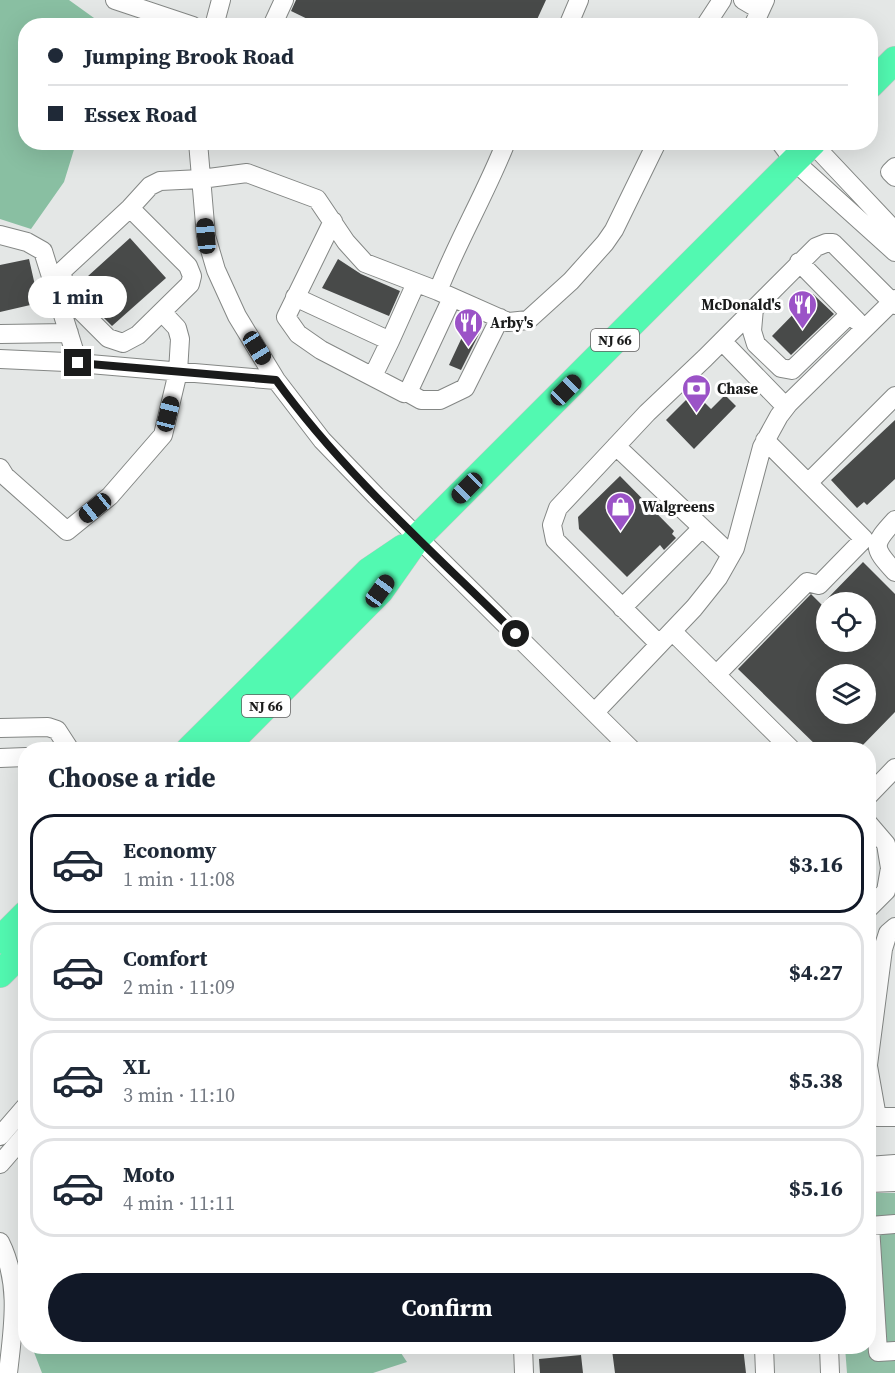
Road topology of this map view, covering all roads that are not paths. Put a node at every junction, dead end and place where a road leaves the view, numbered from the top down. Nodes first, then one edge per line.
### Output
1 (221, 0) edge
2 (284, 0) edge
3 (579, 0) edge
4 (722, 0) edge
5 (743, 0) edge
6 (120, 1) edge
7 (759, 12) edge
8 (170, 18) edge
9 (216, 18) edge
10 (276, 18) edge
11 (571, 18) edge
12 (710, 18) edge
13 (895, 60) edge
14 (878, 77) edge
15 (199, 150) edge
16 (503, 150) edge
17 (653, 150) edge
18 (798, 150) edge
19 (806, 150) edge
20 (806, 150) edge
21 (895, 167) edge
22 (895, 177) edge
23 (201, 179) junction
24 (130, 208) junction
25 (333, 221) junction
26 (895, 231) edge
27 (0, 235) edge
28 (895, 252) edge
29 (799, 262) junction
30 (416, 283) junction
31 (445, 294) junction
32 (295, 297) junction
33 (894, 302) edge
34 (754, 308) junction
35 (162, 312) junction
36 (850, 314) junction
37 (500, 318) junction
38 (864, 329) junction
39 (69, 333) junction
40 (0, 334) edge
41 (390, 341) junction
42 (722, 341) junction
43 (0, 359) edge
44 (78, 363) junction
45 (178, 372) junction
46 (374, 376) junction
47 (276, 380) junction
48 (405, 391) junction
49 (895, 396) edge
50 (786, 407) junction
51 (765, 440) junction
52 (616, 446) junction
53 (0, 468) edge
54 (808, 483) junction
55 (895, 520) edge
56 (702, 528) junction
57 (418, 537) junction
58 (871, 543) junction
59 (731, 555) junction
60 (895, 572) edge
61 (622, 608) junction
62 (672, 631) junction
63 (659, 644) junction
64 (716, 675) junction
65 (595, 712) junction
66 (0, 728) edge
67 (65, 742) edge
68 (197, 742) edge
69 (230, 742) edge
70 (624, 742) edge
71 (784, 742) edge
72 (18, 757) edge
73 (0, 758) edge
74 (895, 768) edge
75 (876, 788) edge
76 (876, 832) edge
77 (876, 901) edge
78 (18, 922) edge
79 (895, 927) edge
80 (0, 940) edge
81 (18, 956) edge
82 (876, 968) edge
83 (0, 974) edge
84 (876, 1112) edge
85 (18, 1116) edge
86 (895, 1117) edge
87 (0, 1136) edge
88 (18, 1143) edge
89 (0, 1164) edge
90 (895, 1164) edge
91 (876, 1165) edge
92 (895, 1182) edge
93 (876, 1183) edge
94 (895, 1224) edge
95 (876, 1226) edge
96 (0, 1242) edge
97 (876, 1320) edge
98 (7, 1323) edge
99 (895, 1351) edge
100 (523, 1354) edge
101 (764, 1354) edge
102 (829, 1354) edge
103 (8, 1373) edge
104 (524, 1373) edge
105 (765, 1373) edge
106 (830, 1373) edge

1 - 9 street
2 - 10 street
3 - 11 street
4 - 12 street
5 - 7 street
6 - 8 street
13 - 14 highway
15 - 23 street
16 - 31 street
17 - 37 street
18 - 57 highway, NJ 66
19 - 26 street
20 - 28 street
21 - 22 street
23 - 24 street
23 - 25 street
23 - 47 street
24 - 35 street
24 - 35 street
25 - 30 street
25 - 32 street
27 - 39 street
29 - 33 street
29 - 34 street
29 - 36 street
30 - 31 street
30 - 41 street
31 - 37 street
31 - 48 street
32 - 41 street
32 - 46 street
33 - 38 street
34 - 36 street
34 - 42 street
35 - 45 street
36 - 38 street
37 - 48 street
38 - 50 street
39 - 40 street
39 - 44 street
41 - 46 street
42 - 50 street
42 - 52 street
43 - 44 street
44 - 45 street
45 - 47 street
45 - 53 street
46 - 48 street
47 - 57 street
49 - 54 street
50 - 51 street
51 - 54 street
51 - 59 street
52 - 56 street
52 - 61 street
54 - 58 street
55 - 58 street
56 - 59 street
56 - 61 street
57 - 65 street
57 - 68 highway, NJ 66
57 - 69 highway, NJ 66
58 - 60 street
58 - 64 street
59 - 62 street
61 - 63 street
62 - 63 street
62 - 64 street
63 - 65 street
64 - 71 street
65 - 70 street
66 - 67 street
72 - 73 street
74 - 75 street
76 - 77 street
78 - 80 highway
79 - 82 street
81 - 83 highway
84 - 86 street
85 - 87 street
88 - 89 street
90 - 91 street
92 - 93 street
94 - 95 street
96 - 98 street
97 - 99 street
98 - 103 street
100 - 104 street
101 - 105 street
102 - 106 street

